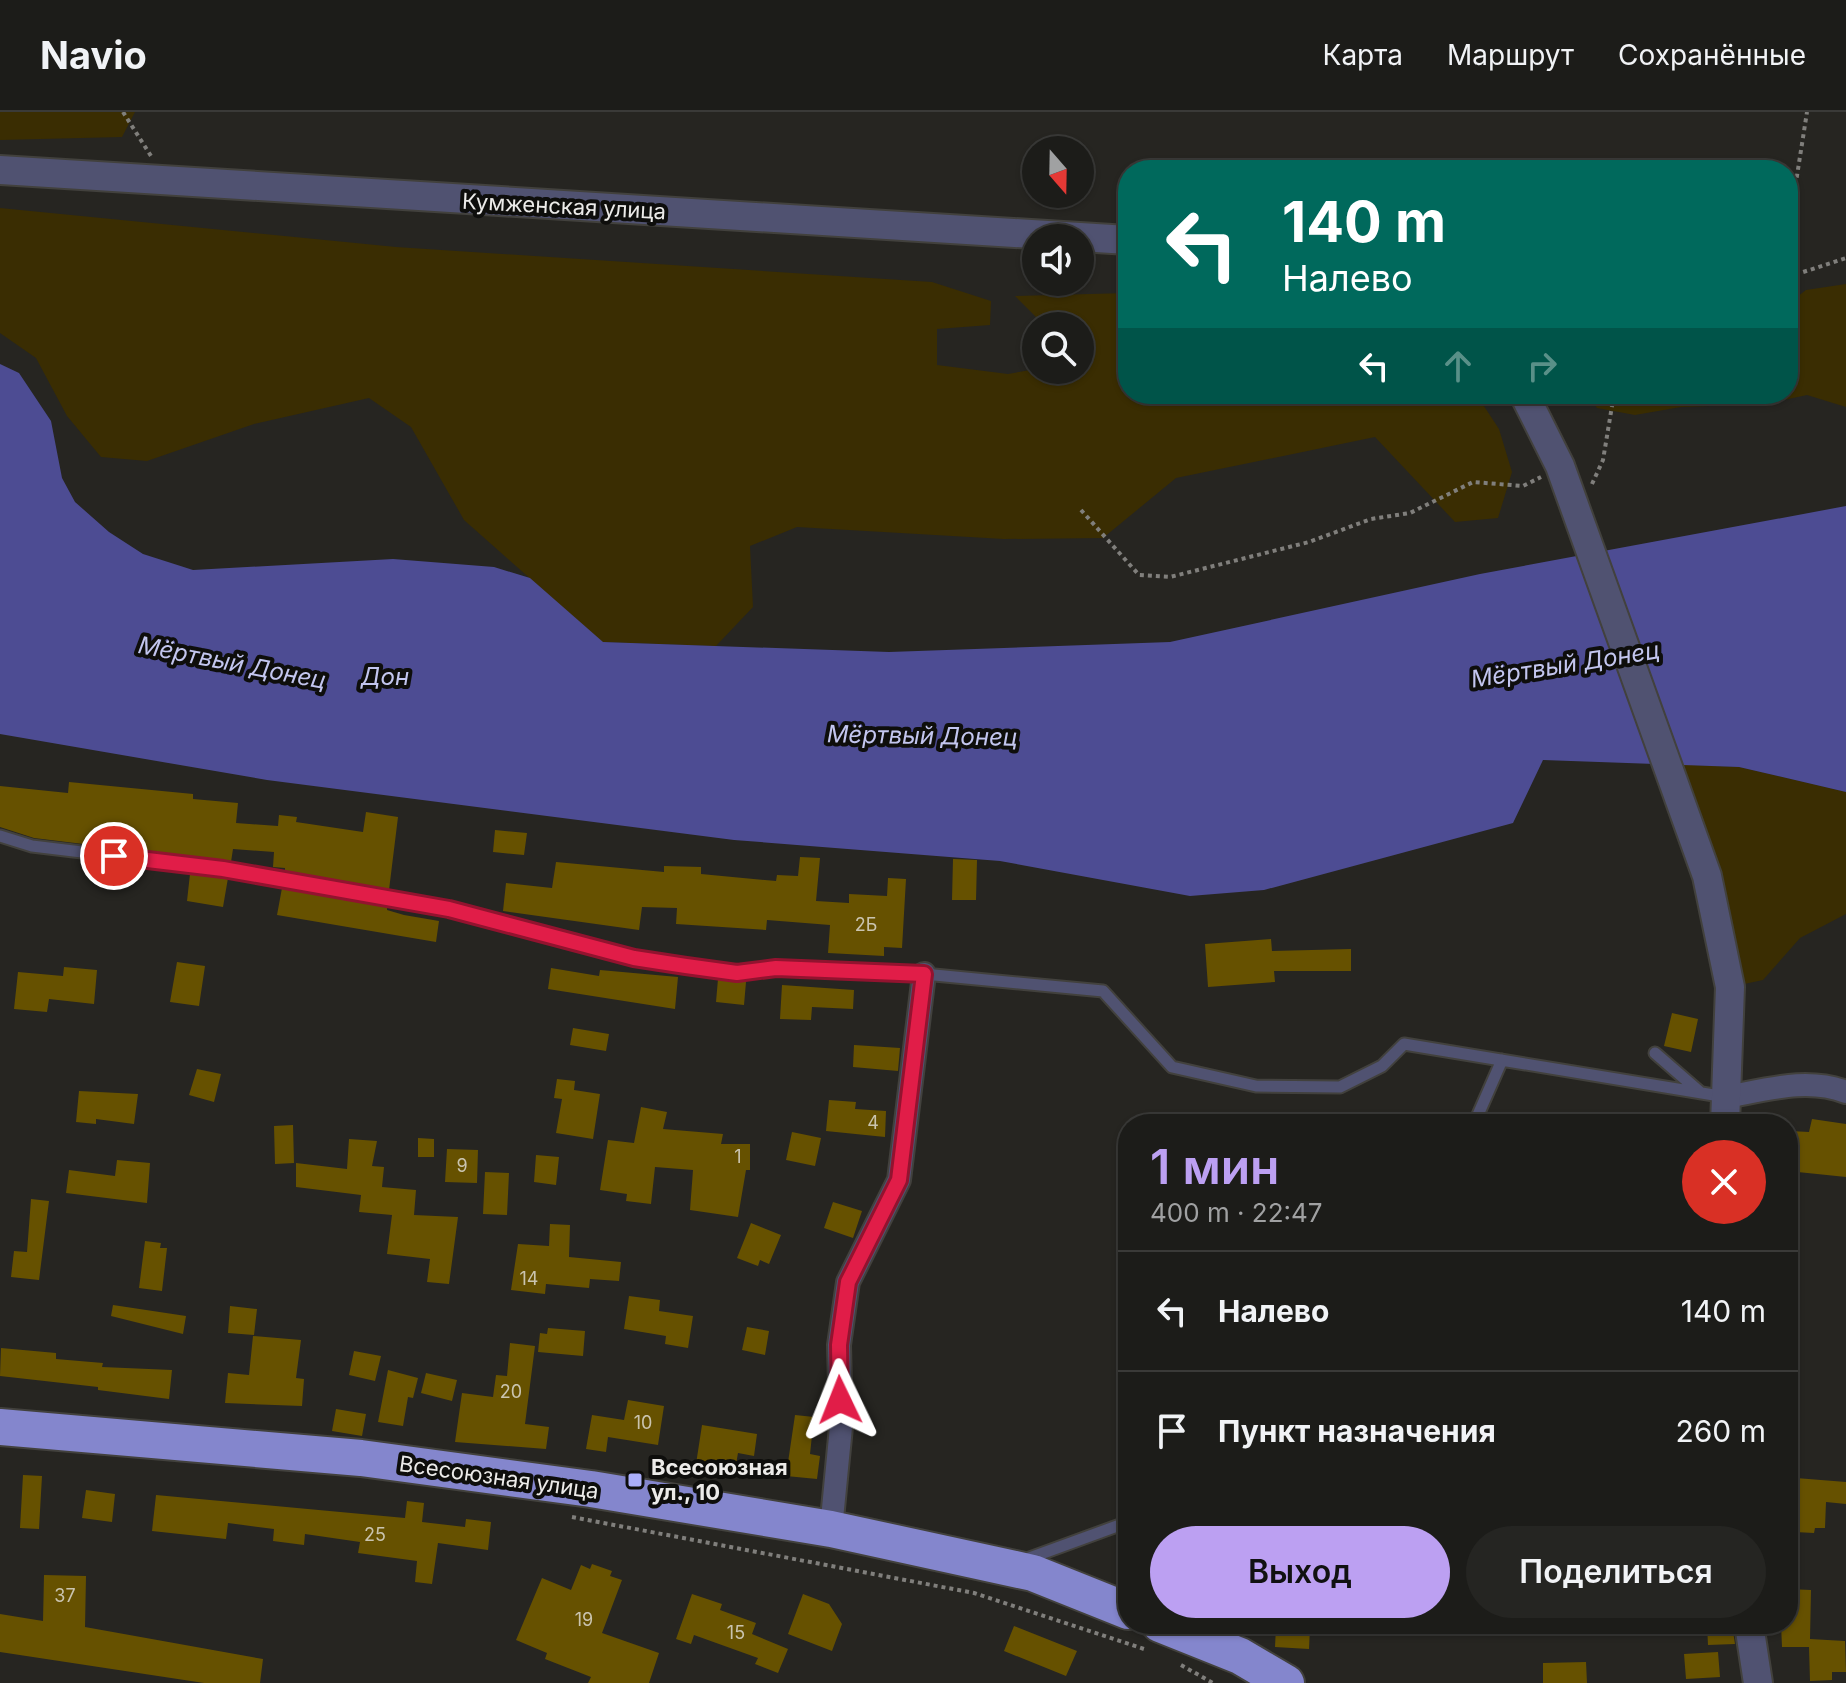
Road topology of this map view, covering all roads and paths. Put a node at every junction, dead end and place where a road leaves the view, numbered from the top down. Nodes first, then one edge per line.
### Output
1 (123, 112) edge
2 (1807, 112) edge
3 (1798, 169) edge
4 (0, 170) edge
5 (167, 182) junction
6 (1118, 239) edge
7 (1846, 258) edge
8 (1798, 274) edge
9 (1528, 404) edge
10 (1612, 404) edge
11 (1553, 470) junction
12 (1081, 510) dead end
13 (1578, 517) junction
14 (0, 836) edge
15 (924, 974) junction
16 (1655, 1053) dead end
17 (1502, 1060) junction
18 (1846, 1092) edge
19 (1718, 1105) edge
20 (1478, 1114) edge
21 (0, 1427) edge
22 (571, 1517) dead end
23 (1118, 1526) edge
24 (831, 1529) junction
25 (1004, 1567) junction
26 (1118, 1607) edge
27 (1118, 1629) edge
28 (1751, 1634) edge
29 (1155, 1638) edge
30 (1177, 1663) dead end
31 (1213, 1683) edge
32 (1286, 1683) edge
33 (1758, 1683) edge

1 - 5 path
2 - 3 path
4 - 5 street, Кумженская улица
5 - 6 street, Кумженская улица
7 - 8 path
9 - 11 street
10 - 13 path
11 - 12 path
11 - 13 street
13 - 19 street
14 - 15 lane
15 - 17 lane
15 - 24 street
16 - 19 lane
17 - 19 lane
17 - 20 lane
18 - 19 street
21 - 24 highway, Всесоюзная улица
22 - 27 path
23 - 25 lane
24 - 25 highway, Всесоюзная улица
25 - 26 highway, Всесоюзная улица
28 - 33 street
29 - 32 highway
30 - 31 path

